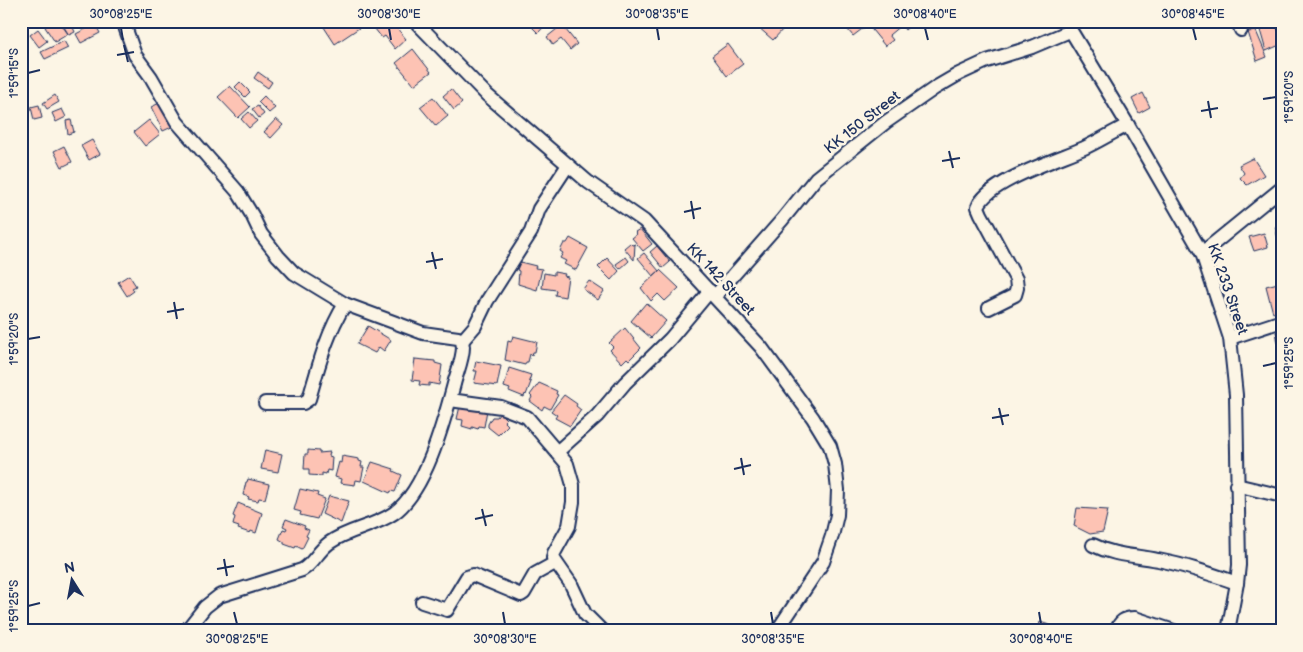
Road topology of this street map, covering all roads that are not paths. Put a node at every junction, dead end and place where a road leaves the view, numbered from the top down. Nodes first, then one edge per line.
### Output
1 (123, 21) edge
2 (415, 21) edge
3 (1068, 26) edge
4 (1128, 125) junction
5 (568, 165) junction
6 (1282, 188) edge
7 (1202, 253) junction
8 (712, 294) junction
9 (345, 304) junction
10 (989, 308) dead end
11 (1282, 321) edge
12 (1230, 338) junction
13 (462, 341) junction
14 (450, 400) junction
15 (265, 403) dead end
16 (557, 452) junction
17 (1236, 485) junction
18 (1282, 496) edge
19 (1093, 545) dead end
20 (555, 563) junction
21 (1237, 583) junction
22 (422, 602) dead end
23 (186, 631) edge
24 (602, 631) edge
25 (777, 631) edge
26 (1116, 631) edge
27 (1174, 631) edge
28 (1228, 631) edge

1 - 9 street
2 - 5 street, KK 142 Street
3 - 4 street, KK 233 Street
3 - 8 street, KK 150 Street
4 - 7 street, KK 233 Street
4 - 10 street
5 - 8 street, KK 142 Street
5 - 13 street
6 - 7 street
7 - 12 street, KK 233 Street
8 - 16 street, KK 150 Street
8 - 25 street, KK 142 Street
9 - 13 street
9 - 15 street
11 - 12 street
12 - 17 street, KK 233 Street
13 - 14 street
14 - 16 street
14 - 23 street
16 - 20 street
17 - 18 street
17 - 21 street, KK 233 Street
19 - 21 street
20 - 22 street
20 - 24 street
21 - 28 street, KK 233 Street
26 - 27 street

